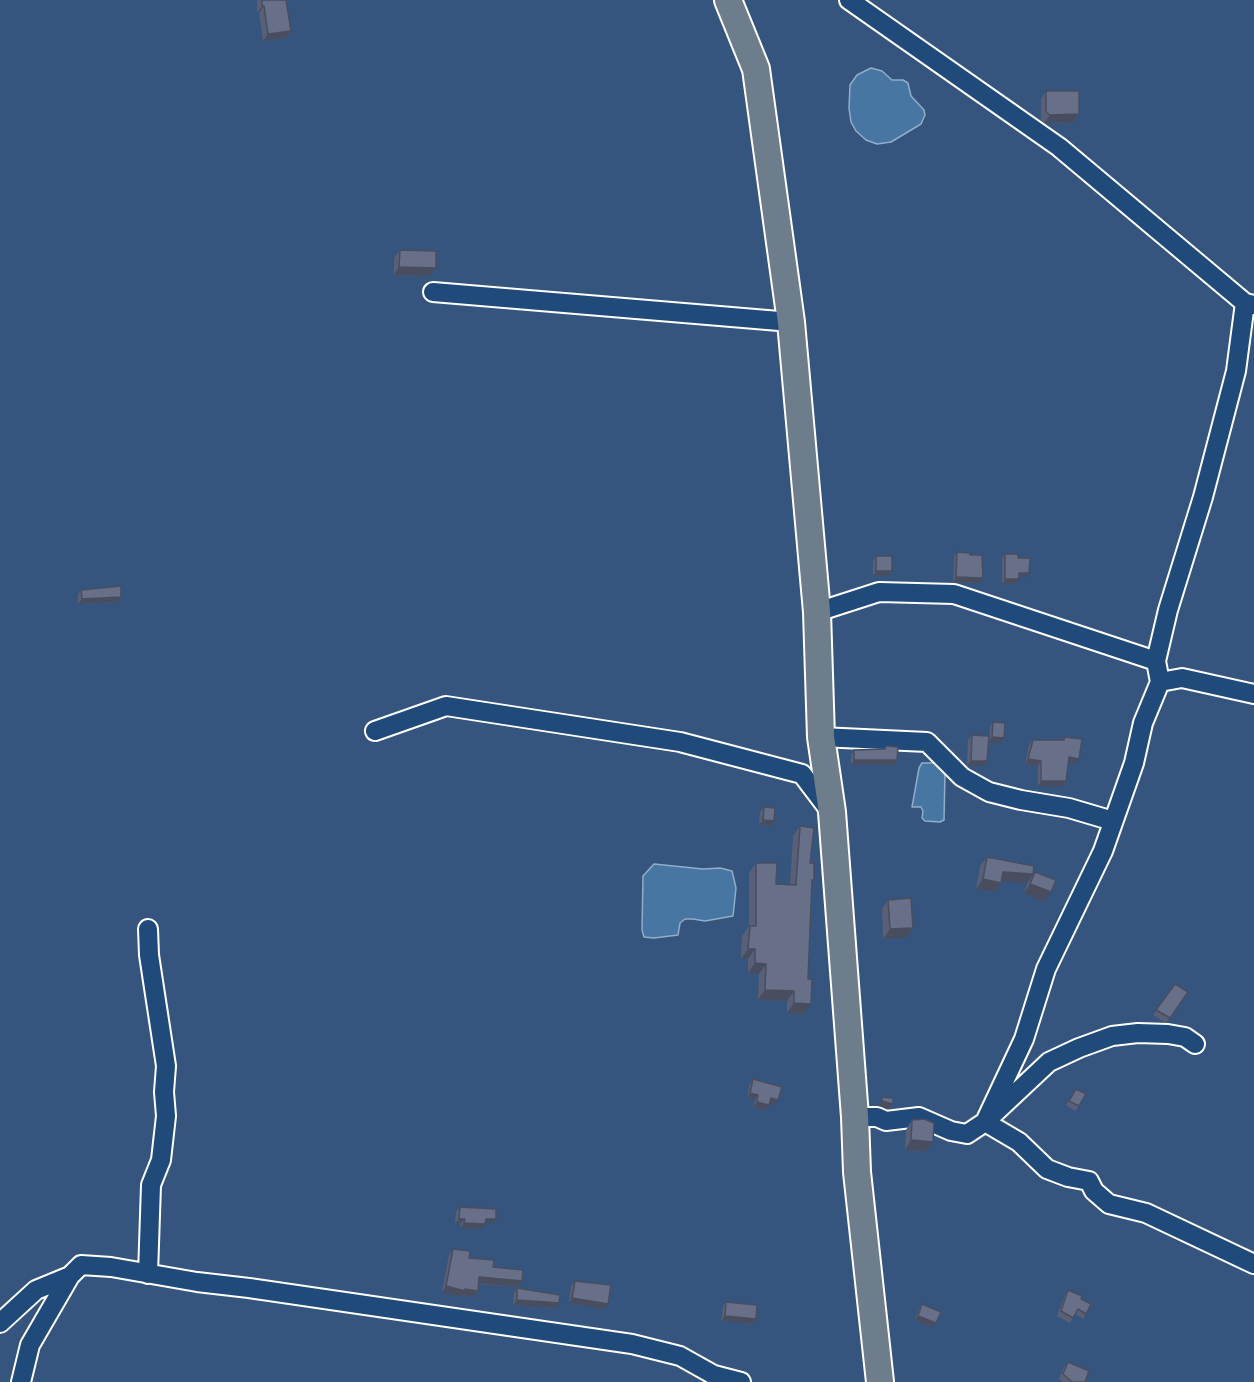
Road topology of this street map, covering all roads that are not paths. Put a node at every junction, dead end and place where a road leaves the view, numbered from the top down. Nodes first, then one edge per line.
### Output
1 (728, 0) edge
2 (849, 0) edge
3 (433, 292) dead end
4 (1250, 304) edge
5 (791, 322) junction
6 (817, 612) junction
7 (1156, 661) junction
8 (1160, 682) junction
9 (1254, 694) edge
10 (375, 731) dead end
11 (821, 737) junction
12 (832, 812) junction
13 (1113, 821) junction
14 (148, 929) dead end
15 (1194, 1044) dead end
16 (855, 1117) junction
17 (985, 1122) junction
18 (1254, 1264) edge
19 (148, 1274) junction
20 (69, 1276) junction
21 (0, 1323) edge
22 (21, 1382) edge
23 (741, 1382) edge
24 (880, 1382) edge

1 - 5 highway
2 - 4 street
3 - 5 street
4 - 7 street
5 - 6 highway
6 - 7 street
6 - 11 highway
7 - 8 street
8 - 9 street
8 - 13 street
10 - 12 street
11 - 12 highway
11 - 13 street
12 - 16 highway
13 - 17 street
14 - 19 street
15 - 17 street
16 - 17 street
16 - 24 highway
17 - 18 street
19 - 20 street
19 - 23 street
20 - 21 street
20 - 22 street

